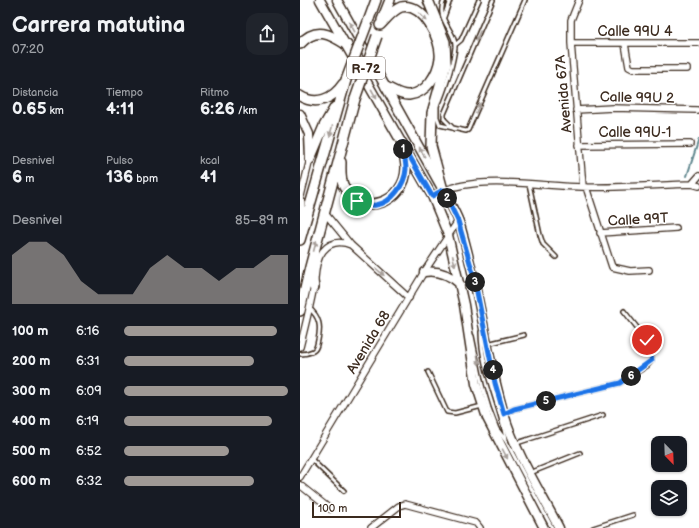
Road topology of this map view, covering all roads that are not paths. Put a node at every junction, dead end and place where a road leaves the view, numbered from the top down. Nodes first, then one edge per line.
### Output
1 (320, 0) edge
2 (337, 0) edge
3 (376, 0) edge
4 (390, 0) edge
5 (428, 0) edge
6 (444, 0) edge
7 (450, 0) edge
8 (480, 0) edge
9 (493, 0) edge
10 (525, 0) edge
11 (579, 0) edge
12 (444, 18) junction
13 (380, 25) junction
14 (571, 43) junction
15 (699, 43) edge
16 (300, 44) edge
17 (625, 44) junction
18 (347, 45) junction
19 (455, 45) junction
20 (687, 69) dead end
21 (346, 80) junction
22 (386, 87) junction
23 (342, 94) junction
24 (300, 96) edge
25 (576, 110) junction
26 (698, 110) dead end
27 (300, 114) edge
28 (454, 129) junction
29 (402, 143) junction
30 (580, 144) junction
31 (690, 144) dead end
32 (340, 152) junction
33 (310, 159) junction
34 (699, 176) edge
35 (699, 180) edge
36 (529, 184) junction
37 (692, 184) junction
38 (699, 186) edge
39 (584, 187) junction
40 (443, 190) junction
41 (432, 196) junction
42 (300, 197) edge
43 (324, 212) junction
44 (458, 221) junction
45 (676, 228) dead end
46 (600, 233) junction
47 (448, 235) junction
48 (300, 239) edge
49 (351, 245) junction
50 (556, 257) dead end
51 (649, 270) dead end
52 (424, 272) junction
53 (312, 275) junction
54 (460, 284) junction
55 (408, 298) junction
56 (304, 310) edge
57 (624, 311) dead end
58 (482, 316) junction
59 (467, 322) junction
60 (524, 335) dead end
61 (487, 344) junction
62 (300, 347) edge
63 (300, 354) edge
64 (428, 372) dead end
65 (484, 406) junction
66 (504, 414) junction
67 (602, 415) dead end
68 (506, 441) junction
69 (515, 444) junction
70 (580, 452) dead end
71 (311, 459) junction
72 (530, 473) junction
73 (300, 477) edge
74 (300, 485) edge
75 (344, 492) dead end
76 (330, 509) dead end
77 (633, 515) dead end
78 (478, 526) edge
79 (371, 528) edge
80 (544, 528) edge
81 (552, 528) edge
82 (559, 528) edge
83 (593, 528) edge

1 - 18 main road
22 -> 2 main road
3 - 21 main road, R-72, bridge
4 - 13 main road, R-72
5 - 40 main road
6 - 12 lane
7 - 12 lane
8 - 19 lane
9 -> 28 lane
28 -> 10 lane
11 - 14 street, Avenida 67A
12 - 19 lane
13 -> 22 main road
13 - 32 main road, R-72, bridge
14 - 17 street, Calle 99U 4
14 - 25 street, Avenida 67A
15 - 17 street, Calle 99U 4
16 - 18 main road
17 - 20 street
18 -> 29 main road
19 - 28 lane
21 - 23 main road, R-72
21 - 24 main road
40 -> 22 main road
23 - 33 main road, R-72
23 -> 48 main road, R-72
25 - 26 street, Calle 99U 2
25 - 30 street, Avenida 67A
27 - 33 main road
29 - 32 main road
29 - 41 main road
30 - 31 street, Calle 99U-1
30 - 39 street, Avenida 67A
32 - 43 main road, R-72
33 - 42 street, R-72
34 - 37 street
35 - 37 street
36 - 39 street
36 - 40 street
36 - 50 lane
37 - 38 street
37 - 39 street
39 - 46 street, Avenida 67A
40 - 41 street
40 - 44 main road
41 - 47 main road
42 - 48 main road, R-72
43 - 49 street
53 -> 43 main road, R-72
44 - 47 street, Avenida 68
44 - 58 main road
45 - 46 street, Calle 99T
46 - 51 street, Avenida 67A
47 - 52 street, Avenida 68
47 -> 54 main road
49 - 53 street
49 -> 55 street
52 - 54 main road
52 - 55 street, Avenida 68
53 - 56 main road, R-72
54 - 59 main road
55 - 71 street, Avenida 68
56 - 62 street
56 - 63 lane
57 - 66 lane
58 - 61 main road
58 - 68 lane
59 - 65 main road
59 -> 68 lane
60 - 61 lane
61 - 66 main road
64 - 65 lane
65 -> 80 main road
66 - 69 main road
67 - 69 lane
68 - 81 lane
69 - 72 main road
70 - 72 lane
71 - 73 street, Avenida 68
71 - 75 lane
72 - 82 main road
74 - 76 street
77 - 83 lane
78 - 79 street

